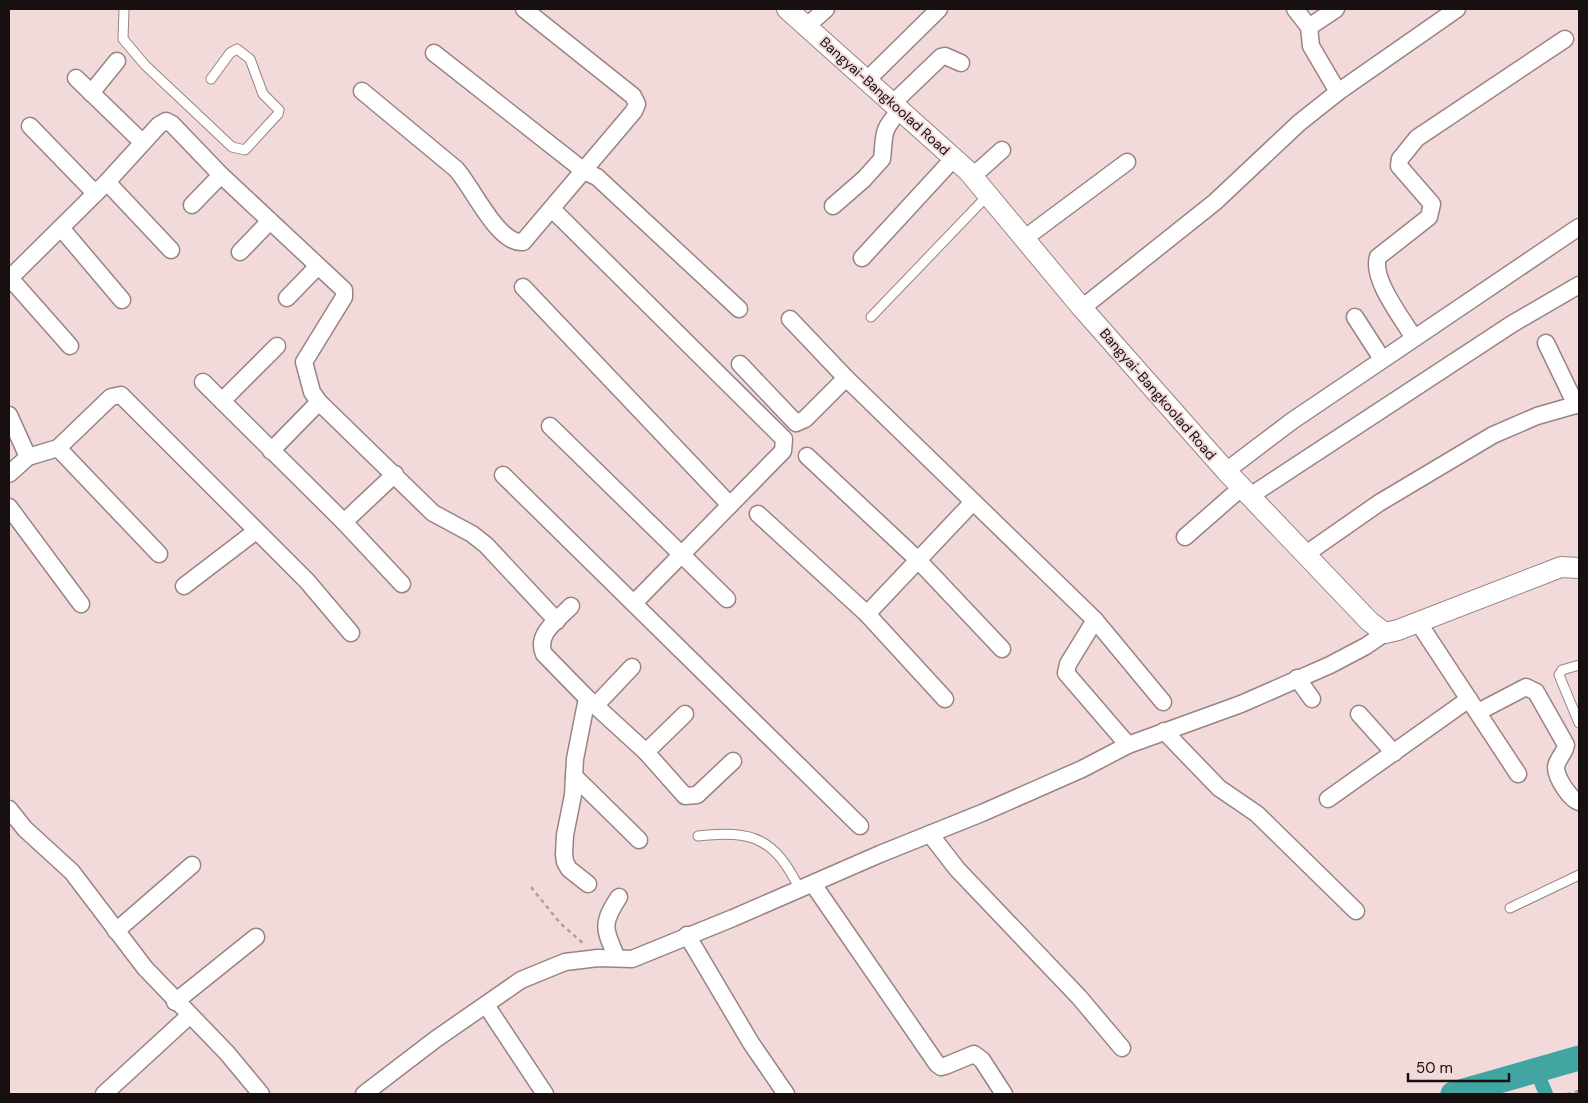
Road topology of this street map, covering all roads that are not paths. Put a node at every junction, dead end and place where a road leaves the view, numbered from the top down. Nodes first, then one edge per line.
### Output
1 (124, 9) edge
2 (524, 9) edge
3 (787, 9) edge
4 (826, 9) edge
5 (940, 9) edge
6 (1295, 9) edge
7 (1336, 9) edge
8 (1457, 9) edge
9 (807, 26) junction
10 (1309, 27) junction
11 (1564, 39) dead end
12 (434, 54) dead end
13 (117, 61) dead end
14 (961, 63) dead end
15 (76, 78) dead end
16 (211, 79) dead end
17 (867, 80) junction
18 (362, 92) dead end
19 (1338, 92) junction
20 (91, 93) junction
21 (896, 107) junction
22 (30, 126) dead end
23 (142, 142) junction
24 (1002, 150) dead end
25 (954, 158) junction
26 (1127, 162) dead end
27 (584, 171) junction
28 (221, 175) junction
29 (972, 176) junction
30 (101, 187) junction
31 (989, 194) junction
32 (192, 205) dead end
33 (833, 206) dead end
34 (552, 209) junction
35 (270, 221) junction
36 (1579, 227) edge
37 (61, 228) junction
38 (1025, 238) junction
39 (171, 250) dead end
40 (240, 252) dead end
41 (862, 258) dead end
42 (318, 266) junction
43 (9, 278) edge
44 (1579, 285) edge
45 (523, 287) dead end
46 (287, 298) dead end
47 (122, 300) dead end
48 (1082, 308) junction
49 (739, 309) dead end
50 (871, 317) dead end
51 (1356, 317) dead end
52 (790, 319) dead end
53 (1414, 338) junction
54 (1546, 343) dead end
55 (70, 346) dead end
56 (278, 346) dead end
57 (1382, 359) junction
58 (740, 364) dead end
59 (846, 378) junction
60 (203, 382) dead end
61 (222, 401) junction
62 (319, 402) junction
63 (1578, 404) edge
64 (9, 415) edge
65 (550, 426) dead end
66 (58, 448) junction
67 (271, 451) junction
68 (807, 456) dead end
69 (28, 457) junction
70 (1226, 470) junction
71 (9, 474) edge
72 (395, 474) junction
73 (503, 475) dead end
74 (1246, 492) junction
75 (973, 502) junction
76 (730, 505) junction
77 (9, 508) edge
78 (758, 514) dead end
79 (344, 522) junction
80 (256, 532) junction
81 (1185, 537) dead end
82 (159, 554) dead end
83 (1306, 554) junction
84 (682, 555) junction
85 (918, 560) junction
86 (1579, 568) edge
87 (402, 584) dead end
88 (184, 586) dead end
89 (726, 598) dead end
90 (634, 603) junction
91 (81, 604) dead end
92 (571, 606) dead end
93 (867, 614) junction
94 (1096, 620) junction
95 (557, 621) junction
96 (1418, 622) junction
97 (351, 632) dead end
98 (1385, 633) junction
99 (1002, 649) dead end
100 (1579, 665) edge
101 (632, 667) dead end
102 (1297, 678) junction
103 (946, 699) dead end
104 (1312, 699) dead end
105 (592, 702) junction
106 (1163, 702) dead end
107 (1474, 705) junction
108 (685, 714) dead end
109 (1359, 714) dead end
110 (1579, 723) edge
111 (1164, 732) junction
112 (1128, 745) junction
113 (646, 752) junction
114 (1394, 753) junction
115 (734, 761) dead end
116 (1518, 774) dead end
117 (574, 776) junction
118 (1328, 799) dead end
119 (1579, 802) edge
120 (9, 809) edge
121 (860, 826) dead end
122 (930, 834) junction
123 (698, 836) dead end
124 (639, 840) dead end
125 (192, 865) dead end
126 (1579, 875) edge
127 (588, 884) dead end
128 (806, 887) junction
129 (619, 897) dead end
130 (1510, 908) dead end
131 (1356, 911) dead end
132 (116, 931) junction
133 (687, 935) junction
134 (256, 937) dead end
135 (617, 958) junction
136 (176, 1002) junction
137 (486, 1005) junction
138 (190, 1016) junction
139 (1122, 1048) dead end
140 (104, 1094) edge
141 (261, 1094) edge
142 (364, 1094) edge
143 (545, 1094) edge
144 (786, 1094) edge
145 (1004, 1094) edge

1 - 16 lane
2 - 27 street
3 - 9 street, Bangyai-Bangkoolad Road
4 - 9 street
5 - 17 street
6 - 10 street
7 - 10 street
8 - 19 street
9 - 17 street, Bangyai-Bangkoolad Road
10 - 19 street
11 - 53 street
12 - 27 street
13 - 20 street
14 - 21 street
15 - 20 street
17 - 21 street, Bangyai-Bangkoolad Road
18 - 34 street
19 - 48 street
20 - 23 street
21 - 25 street, Bangyai-Bangkoolad Road
21 - 33 street
22 - 30 street
23 - 28 street
23 - 30 street
24 - 29 street
25 - 29 street, Bangyai-Bangkoolad Road
25 - 41 street
26 - 38 street
27 - 34 street
27 - 49 street
28 - 32 street
28 - 35 street
29 - 31 street, Bangyai-Bangkoolad Road
30 - 37 street
30 - 39 street
31 - 38 street, Bangyai-Bangkoolad Road
31 - 50 lane
34 - 76 street
35 - 40 street
35 - 42 street
36 - 53 street
37 - 43 street
37 - 47 street
38 - 48 street, Bangyai-Bangkoolad Road
42 - 46 street
42 - 62 street
43 - 55 street
44 - 74 street
45 - 76 street
48 - 70 street, Bangyai-Bangkoolad Road
51 - 57 street
52 - 59 street
53 - 57 street
54 - 63 street
56 - 61 street
57 - 70 street
58 - 59 street
59 - 75 street
60 - 61 street
61 - 67 street
62 - 67 street
62 - 72 street
63 - 83 street
64 - 69 street
65 - 84 street
66 - 69 street
66 - 80 street
66 - 82 street
67 - 79 street
68 - 85 street
69 - 71 street
70 - 74 street, Bangyai-Bangkoolad Road
72 - 79 street
72 - 95 street
73 - 90 street
74 - 81 street
74 - 83 street, Bangyai-Bangkoolad Road
75 - 85 street
75 - 94 street
76 - 84 street
77 - 91 street
78 - 93 street
79 - 87 street
80 - 88 street
80 - 97 street
83 - 98 street, Bangyai-Bangkoolad Road
84 - 89 street
84 - 90 street
85 - 93 street
85 - 99 street
86 - 96 street
90 - 121 street
92 - 95 street
93 - 103 street
94 - 106 street
94 - 112 street
95 - 105 street
96 - 98 street
96 - 107 street
98 - 102 street
100 - 110 lane
101 - 105 street
102 - 104 street
102 - 111 street
105 - 113 street
105 - 117 street
107 - 114 street
107 - 116 street
107 - 119 street
108 - 113 street
109 - 114 street
111 - 112 street
111 - 131 street
112 - 122 street
113 - 115 street
114 - 118 street
117 - 124 street
117 - 127 street
120 - 132 street
122 - 128 street
122 - 139 street
123 - 128 lane
125 - 132 street
126 - 130 lane
128 - 133 street
128 - 145 street
129 - 135 street
132 - 136 street
133 - 135 street
133 - 144 street
134 - 136 street
135 - 137 street
136 - 138 street
137 - 142 street
137 - 143 street
138 - 140 street
138 - 141 street

